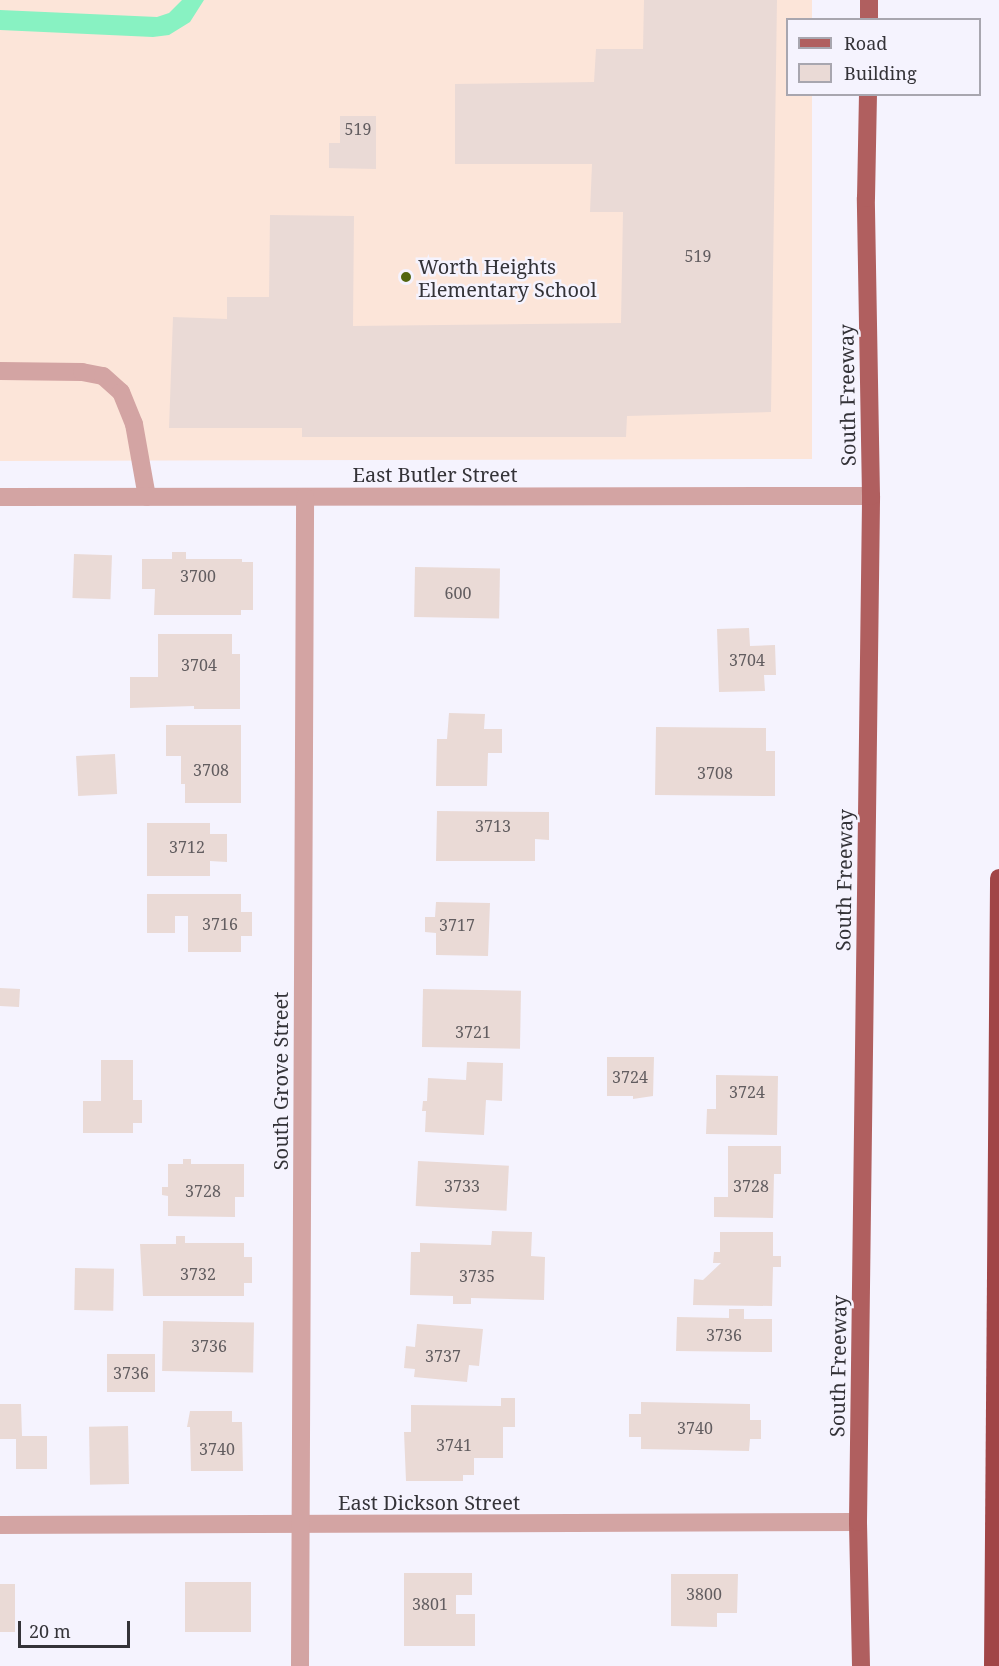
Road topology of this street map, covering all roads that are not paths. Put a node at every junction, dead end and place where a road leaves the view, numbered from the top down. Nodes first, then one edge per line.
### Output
1 (869, 0) edge
2 (869, 18) edge
3 (868, 96) edge
4 (0, 371) edge
5 (871, 496) junction
6 (0, 497) edge
7 (147, 497) junction
8 (305, 497) junction
9 (999, 878) edge
10 (858, 1522) junction
11 (0, 1525) edge
12 (300, 1526) junction
13 (300, 1666) edge
14 (861, 1666) edge
15 (993, 1666) edge

1 - 2 main road
3 - 5 main road, South Freeway
4 - 7 street
5 - 8 street, East Butler Street
5 - 10 main road, South Freeway
6 - 7 street, East Butler Street
7 - 8 street, East Butler Street
8 - 12 street, South Grove Street
9 - 15 highway
10 - 12 street, East Dickson Street
10 - 14 main road, South Freeway
11 - 12 street, East Dickson Street
12 - 13 street, South Grove Street

